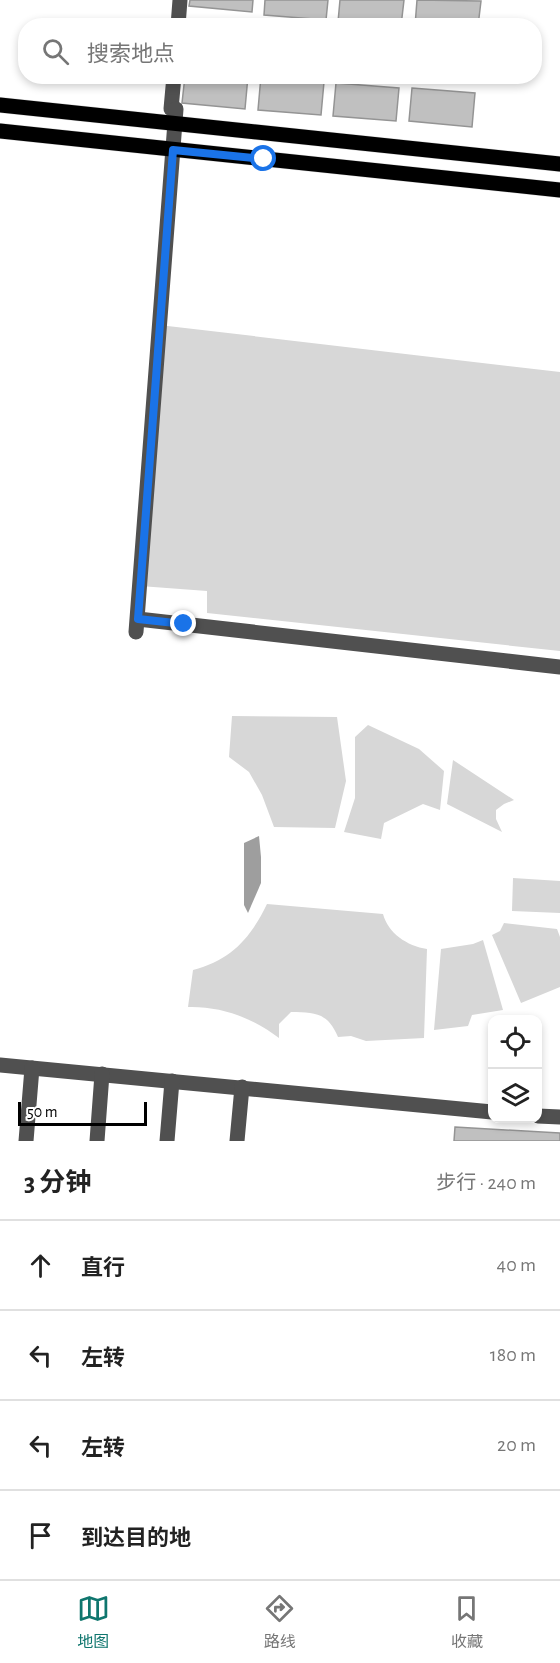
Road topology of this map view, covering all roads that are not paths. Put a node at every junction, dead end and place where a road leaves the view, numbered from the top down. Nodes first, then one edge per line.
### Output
1 (180, 0) edge
2 (179, 18) edge
3 (174, 84) edge
4 (0, 105) edge
5 (174, 114) junction
6 (0, 131) edge
7 (173, 150) junction
8 (560, 164) edge
9 (560, 190) edge
10 (560, 667) edge
11 (0, 1065) edge
12 (32, 1068) junction
13 (102, 1074) junction
14 (172, 1081) junction
15 (242, 1087) junction
16 (488, 1112) edge
17 (542, 1116) edge
18 (560, 1118) edge
19 (26, 1141) edge
20 (97, 1141) edge
21 (167, 1141) edge
22 (237, 1141) edge

1 - 2 street
3 - 5 street
4 - 5 main road
5 - 7 street
5 - 8 main road
6 - 7 main road
7 - 9 main road
7 - 10 street
11 - 12 street
12 - 13 street
12 - 19 street
13 - 14 street
13 - 20 street
14 - 15 street
14 - 21 street
15 - 16 street
15 - 22 street
17 - 18 street

